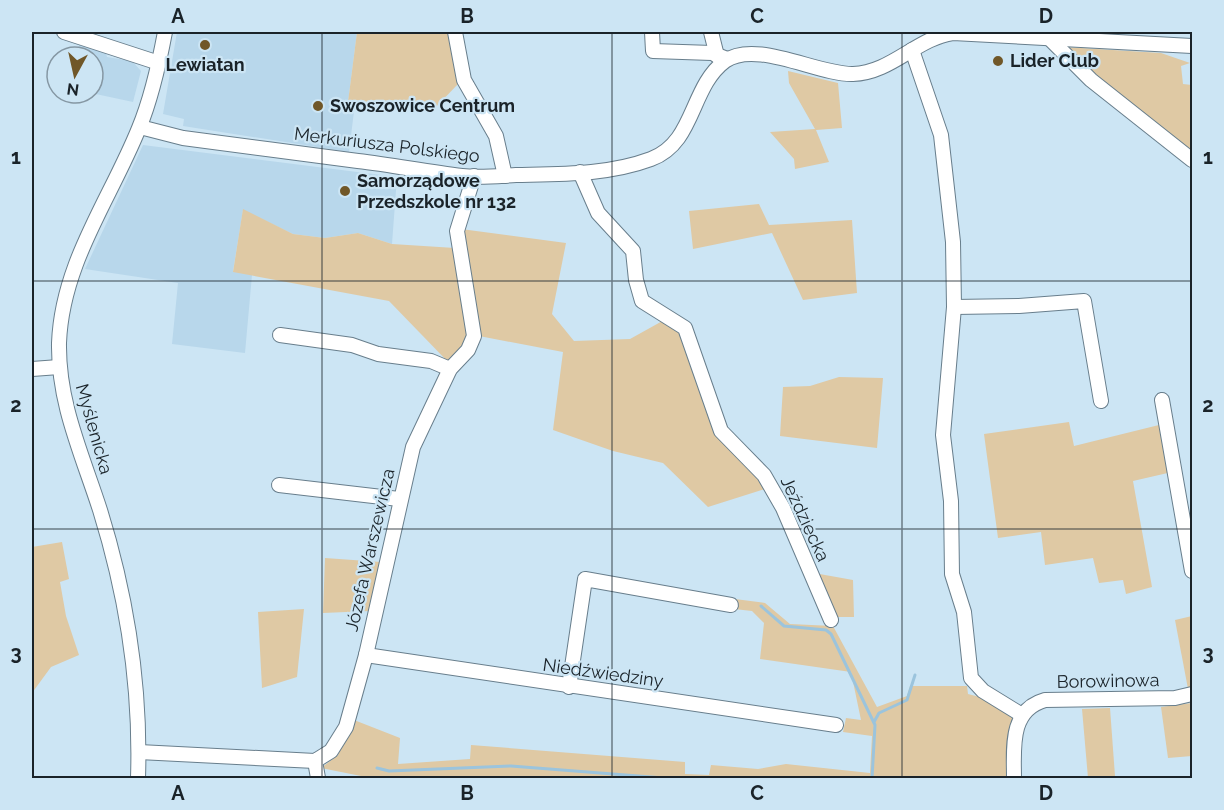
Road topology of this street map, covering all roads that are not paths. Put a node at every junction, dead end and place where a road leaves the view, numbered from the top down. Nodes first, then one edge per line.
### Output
1 (68, 32) edge
2 (165, 32) edge
3 (456, 32) edge
4 (652, 32) edge
5 (711, 32) edge
6 (1049, 35) edge
7 (925, 36) edge
8 (1192, 46) edge
9 (912, 50) junction
10 (722, 58) junction
11 (159, 63) junction
12 (140, 127) junction
13 (1192, 160) edge
14 (580, 172) junction
15 (474, 176) junction
16 (505, 176) junction
17 (954, 307) junction
18 (280, 335) dead end
19 (59, 367) junction
20 (32, 369) edge
21 (450, 369) junction
22 (1101, 400) dead end
23 (1162, 400) dead end
24 (279, 485) dead end
25 (399, 499) junction
26 (1192, 572) edge
27 (731, 605) dead end
28 (831, 620) dead end
29 (366, 655) junction
30 (569, 687) junction
31 (1192, 694) edge
32 (1022, 715) junction
33 (836, 725) dead end
34 (139, 752) junction
35 (315, 761) junction
36 (138, 778) edge
37 (318, 778) edge
38 (1014, 778) edge

1 - 11 street
2 - 11 street, Myślenicka
3 - 16 street
4 - 10 street
5 - 10 street
6 - 7 street
6 - 8 street
6 - 13 street
7 - 9 street
9 - 10 street
9 - 17 street
10 - 14 street, Merkuriusza Polskiego
11 - 12 street, Myślenicka
12 - 15 street, Merkuriusza Polskiego
12 - 19 street, Myślenicka
14 - 16 street, Merkuriusza Polskiego
14 - 28 street, Jeździecka
15 - 16 street, Merkuriusza Polskiego
15 - 21 street, Józefa Warszewicza
17 - 22 street
17 - 32 street
18 - 21 street
19 - 20 street
19 - 34 street, Myślenicka
21 - 25 street, Józefa Warszewicza
23 - 26 street
24 - 25 street
25 - 29 street, Józefa Warszewicza
27 - 30 street
29 - 30 street, Niedźwiedziny
29 - 35 street, Józefa Warszewicza
30 - 33 street, Niedźwiedziny
31 - 32 street, Borowinowa
32 - 38 street
34 - 35 street
34 - 36 street, Myślenicka
35 - 37 street

